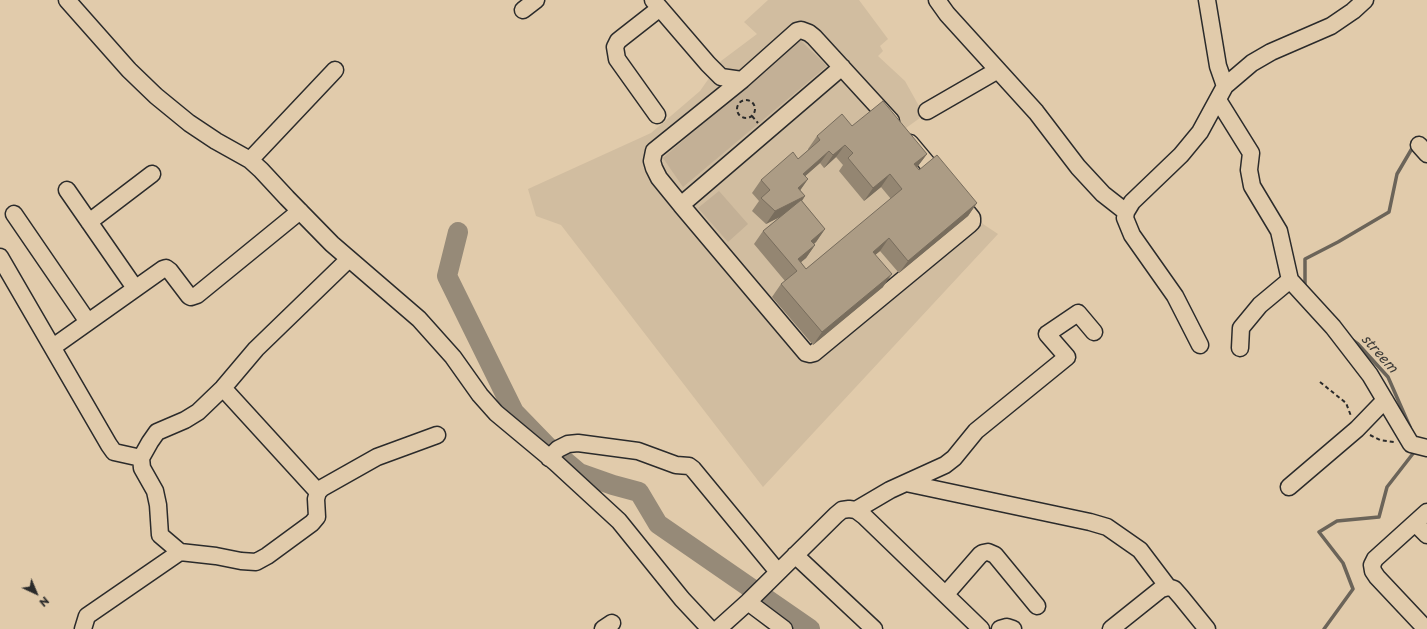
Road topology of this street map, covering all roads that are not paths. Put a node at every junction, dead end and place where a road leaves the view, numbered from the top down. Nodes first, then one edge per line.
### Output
1 (67, 0) edge
2 (536, 0) edge
3 (937, 0) edge
4 (1207, 0) edge
5 (1365, 0) edge
6 (656, 3) edge
7 (523, 10) dead end
8 (842, 67) junction
9 (335, 70) dead end
10 (998, 70) junction
11 (721, 77) junction
12 (742, 80) junction
13 (1221, 93) junction
14 (720, 98) junction
15 (927, 111) dead end
16 (657, 115) dead end
17 (250, 160) junction
18 (152, 174) dead end
19 (67, 190) dead end
20 (681, 206) junction
21 (300, 211) junction
22 (1126, 212) junction
23 (14, 214) dead end
24 (89, 222) junction
25 (0, 257) edge
26 (348, 259) junction
27 (1290, 280) junction
28 (135, 288) junction
29 (88, 322) junction
30 (1094, 332) dead end
31 (1200, 346) dead end
32 (53, 347) junction
33 (1240, 348) dead end
34 (224, 388) junction
35 (1384, 400) junction
36 (437, 435) dead end
37 (1420, 446) edge
38 (553, 454) junction
39 (141, 458) junction
40 (906, 483) junction
41 (1289, 487) dead end
42 (318, 492) junction
43 (856, 510) junction
44 (1421, 518) edge
45 (1427, 535) edge
46 (180, 552) junction
47 (795, 555) junction
48 (778, 572) junction
49 (1168, 587) junction
50 (946, 594) junction
51 (750, 600) junction
52 (1037, 606) dead end
53 (1116, 628) edge
54 (83, 629) edge
55 (710, 629) edge
56 (718, 629) edge
57 (784, 629) edge
58 (874, 629) edge
59 (981, 629) edge
60 (1000, 629) edge
61 (1013, 629) edge
62 (1207, 629) edge
63 (1426, 629) edge

1 - 17 street
2 - 7 street
3 - 10 street
4 - 13 street
5 - 13 street
6 - 11 street
6 - 16 street
8 - 12 street
8 - 20 street
8 - 20 street
9 - 17 street
10 - 15 street
10 - 22 street
11 - 12 street
11 - 14 street
12 - 14 street
13 - 22 street
13 - 27 street
14 - 20 street
17 - 21 street
18 - 24 street
19 - 24 street
21 - 26 street
21 - 28 street
22 - 31 street
23 - 29 street
24 - 28 street
25 - 32 street
26 - 34 street
26 - 38 street
27 - 33 street
27 - 35 street
28 - 29 street
29 - 32 street
30 - 40 street
32 - 39 street
34 - 39 street
34 - 42 street
35 - 37 street
35 - 41 street
36 - 42 street
38 - 48 street
38 - 55 street
39 - 46 street
40 - 43 street
40 - 49 street
42 - 46 street
43 - 47 street
43 - 50 street
44 - 45 street
44 - 63 street
46 - 54 street
47 - 48 street
47 - 58 street
48 - 51 street
49 - 53 street
49 - 62 street
50 - 52 street
50 - 59 street
51 - 56 street
51 - 57 street
60 - 61 street

